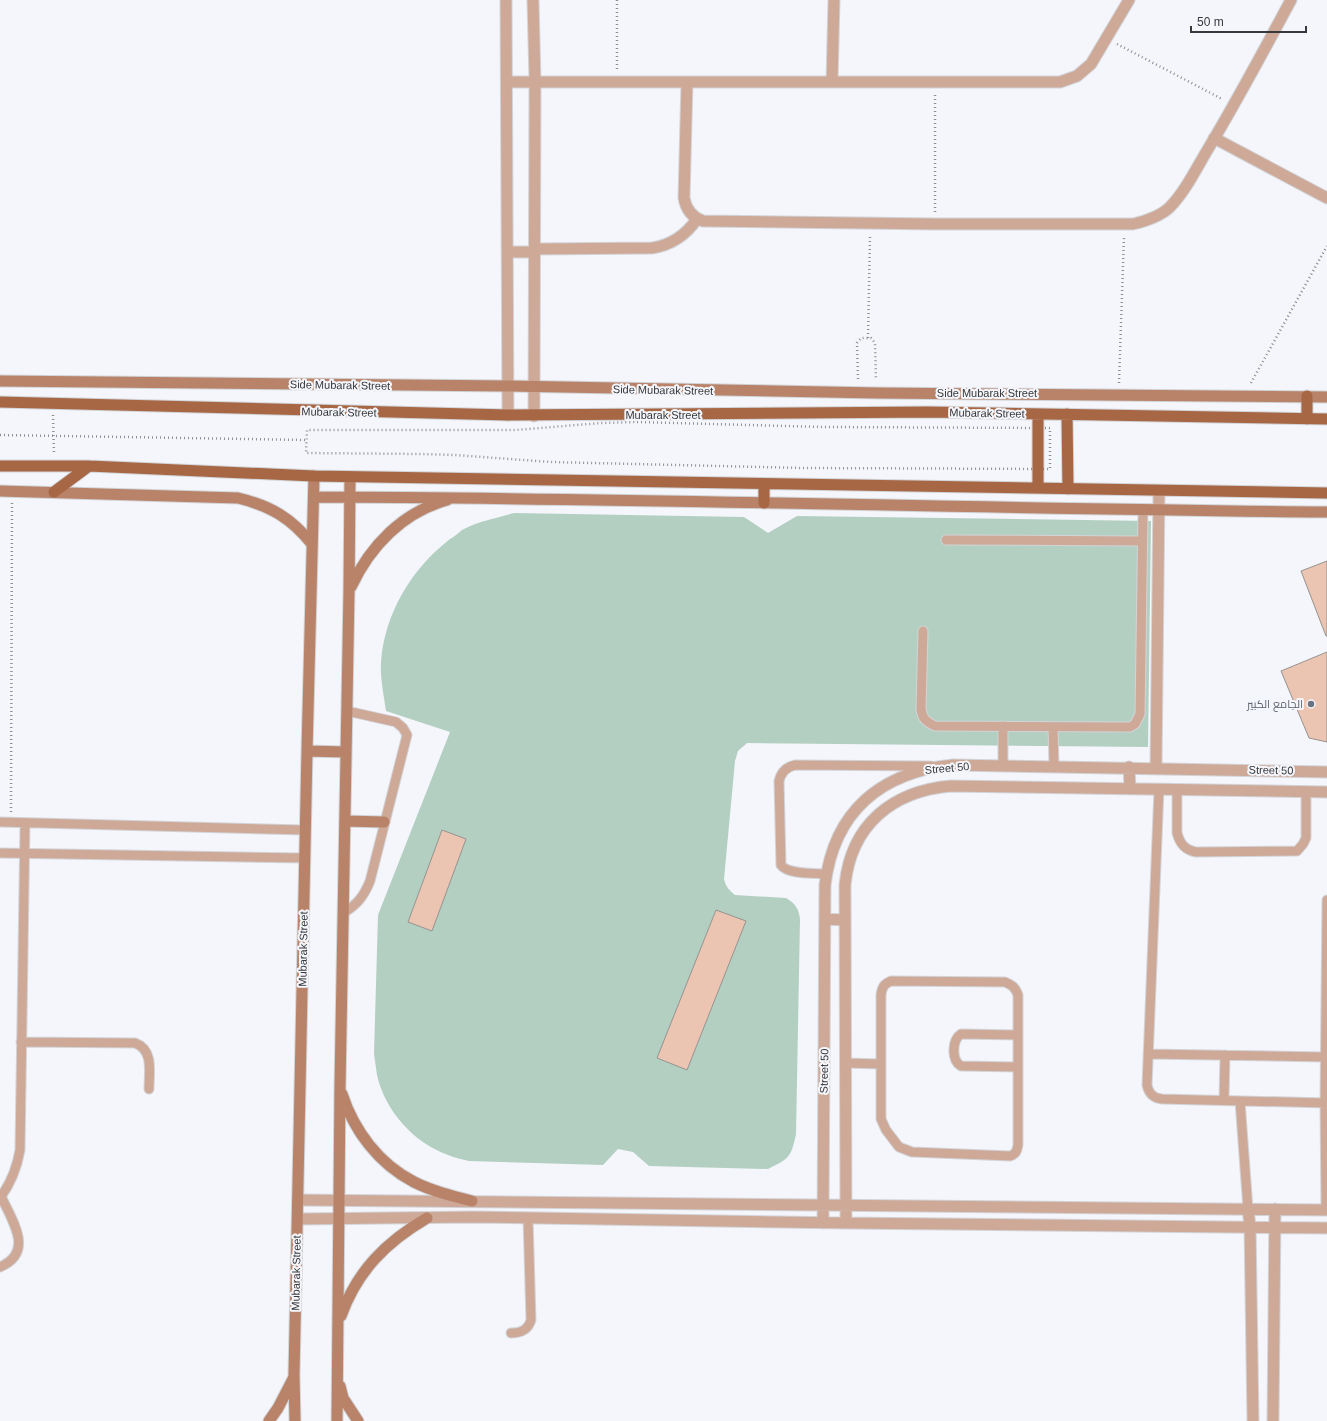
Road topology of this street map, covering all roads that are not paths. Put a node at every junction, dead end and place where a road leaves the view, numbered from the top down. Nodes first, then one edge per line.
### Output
1 (506, 0) edge
2 (533, 0) edge
3 (834, 0) edge
4 (1129, 0) edge
5 (1291, 0) edge
6 (535, 81) junction
7 (508, 82) junction
8 (687, 82) junction
9 (832, 82) junction
10 (1214, 138) junction
11 (1326, 195) edge
12 (697, 219) junction
13 (534, 250) junction
14 (508, 252) junction
15 (0, 381) edge
16 (507, 386) junction
17 (534, 388) junction
18 (1307, 396) junction
19 (1327, 396) edge
20 (0, 402) edge
21 (1038, 414) junction
22 (1067, 414) junction
23 (508, 416) junction
24 (534, 416) junction
25 (1307, 419) junction
26 (1327, 419) edge
27 (0, 466) edge
28 (89, 466) junction
29 (314, 476) junction
30 (350, 477) junction
31 (764, 484) junction
32 (1038, 488) junction
33 (1068, 489) junction
34 (1159, 491) junction
35 (0, 492) edge
36 (54, 492) junction
37 (1327, 493) edge
38 (314, 496) junction
39 (350, 497) junction
40 (457, 497) junction
41 (764, 503) junction
42 (1143, 510) junction
43 (1159, 510) junction
44 (1327, 512) edge
45 (946, 540) dead end
46 (1142, 541) junction
47 (312, 544) junction
48 (349, 592) junction
49 (923, 631) dead end
50 (347, 711) junction
51 (1002, 726) junction
52 (1053, 727) junction
53 (306, 751) junction
54 (346, 752) junction
55 (938, 766) junction
56 (1003, 766) junction
57 (1054, 766) junction
58 (1129, 768) junction
59 (1156, 768) junction
60 (1327, 772) edge
61 (1130, 789) junction
62 (1159, 789) junction
63 (1177, 790) junction
64 (1306, 792) junction
65 (1327, 792) edge
66 (0, 822) edge
67 (345, 822) junction
68 (384, 822) junction
69 (25, 823) junction
70 (305, 830) junction
71 (0, 853) edge
72 (24, 854) junction
73 (304, 858) junction
74 (827, 874) junction
75 (1327, 900) edge
76 (343, 913) junction
77 (825, 919) junction
78 (845, 920) junction
79 (1018, 1035) junction
80 (22, 1042) junction
81 (1148, 1054) junction
82 (1225, 1055) junction
83 (1325, 1057) junction
84 (845, 1062) junction
85 (881, 1064) junction
86 (1018, 1067) junction
87 (340, 1086) junction
88 (149, 1089) dead end
89 (1224, 1100) junction
90 (1240, 1101) junction
91 (1326, 1103) edge
92 (1, 1197) edge
93 (298, 1200) junction
94 (338, 1200) junction
95 (472, 1201) junction
96 (823, 1205) junction
97 (846, 1205) junction
98 (1248, 1208) junction
99 (1275, 1209) junction
100 (1326, 1210) edge
101 (472, 1217) junction
102 (338, 1218) junction
103 (427, 1218) junction
104 (528, 1218) junction
105 (298, 1219) junction
106 (823, 1223) junction
107 (846, 1223) junction
108 (1250, 1226) junction
109 (1275, 1227) junction
110 (1327, 1228) edge
111 (0, 1267) edge
112 (338, 1324) junction
113 (511, 1333) dead end
114 (294, 1375) junction
115 (337, 1377) junction
116 (269, 1421) edge
117 (295, 1421) edge
118 (337, 1421) edge
119 (358, 1421) edge
120 (1253, 1421) edge
121 (1273, 1421) edge

1 - 7 street
2 - 6 street
3 - 9 street
4 - 9 street
5 - 10 street
6 - 7 street
6 - 8 street
6 - 13 street
7 - 14 street
8 - 9 street
8 - 12 street
10 - 11 street
10 - 12 street
12 - 13 street
13 - 14 street
13 - 17 street
14 - 16 street
15 - 16 main road, Side Mubarak Street
16 - 17 main road, Side Mubarak Street
16 - 23 street
17 - 18 main road, Side Mubarak Street
17 - 24 street
18 - 19 main road, Side Mubarak Street
18 - 25 main road
20 - 23 main road, Mubarak Street
21 - 22 main road, Mubarak Street
21 - 24 main road, Mubarak Street
21 - 32 main road
22 - 25 main road, Mubarak Street
22 - 33 main road
23 - 24 main road, Mubarak Street
25 - 26 main road, Mubarak Street
27 - 28 main road
28 - 29 main road
28 - 36 main road
29 - 30 main road
29 - 38 main road, Mubarak Street
30 - 31 main road
30 - 39 main road
31 - 32 main road
31 - 41 main road
32 - 33 main road
33 - 34 main road
34 - 37 main road
34 - 43 street
35 - 36 main road
36 - 47 main road
38 - 39 main road
38 - 47 main road, Mubarak Street
39 - 40 main road
39 - 48 main road
40 - 41 main road
40 - 48 main road
41 - 42 main road
42 - 43 main road
42 - 46 lane
43 - 44 main road
43 - 59 street
45 - 46 lane
46 - 52 lane
47 - 53 main road, Mubarak Street
48 - 50 main road
49 - 51 lane
50 - 54 main road
50 - 68 lane
51 - 52 lane
51 - 56 lane
52 - 57 lane
53 - 54 main road
53 - 70 main road, Mubarak Street
54 - 67 main road
55 - 56 street, Street 50
55 - 74 street, Street 50
55 - 74 lane
56 - 57 street, Street 50
57 - 58 street, Street 50
58 - 59 street, Street 50
58 - 61 street
59 - 60 street, Street 50
61 - 62 street, Street 50
61 - 78 street, Street 50
62 - 63 street, Street 50
62 - 81 lane
63 - 64 street, Street 50
63 - 64 lane
64 - 65 street, Street 50
66 - 69 lane
67 - 68 main road
67 - 76 main road
68 - 76 lane
69 - 70 lane
69 - 72 lane
70 - 73 main road, Mubarak Street
71 - 72 lane
72 - 73 lane
72 - 80 lane
73 - 93 main road, Mubarak Street
74 - 77 street, Street 50
75 - 83 lane
76 - 87 main road
77 - 78 street
77 - 96 street, Street 50
78 - 84 street, Street 50
79 - 85 lane
79 - 86 lane
79 - 86 lane
80 - 88 lane
80 - 92 lane
81 - 82 lane
81 - 89 lane
82 - 83 lane
82 - 89 lane
83 - 91 lane
84 - 85 lane
84 - 97 street, Street 50
85 - 86 lane
87 - 94 main road
87 - 95 main road
89 - 90 lane
90 - 91 lane
90 - 98 lane
91 - 100 lane
92 - 111 lane
93 - 94 street
93 - 105 main road, Mubarak Street
94 - 95 street
94 - 102 main road
95 - 96 street
95 - 101 street
96 - 97 street
96 - 106 street, Street 50
97 - 98 street
97 - 107 street, Street 50
98 - 99 street
98 - 108 street
99 - 100 street
99 - 109 street
101 - 103 street
101 - 104 street
102 - 103 street
102 - 105 street
102 - 112 main road
103 - 112 main road
104 - 106 street
104 - 113 lane
105 - 114 main road, Mubarak Street
106 - 107 street
107 - 108 street
108 - 109 street
108 - 120 street
109 - 110 street
109 - 121 street
112 - 115 main road
114 - 116 main road
114 - 117 main road, Mubarak Street
115 - 118 main road
115 - 119 main road

